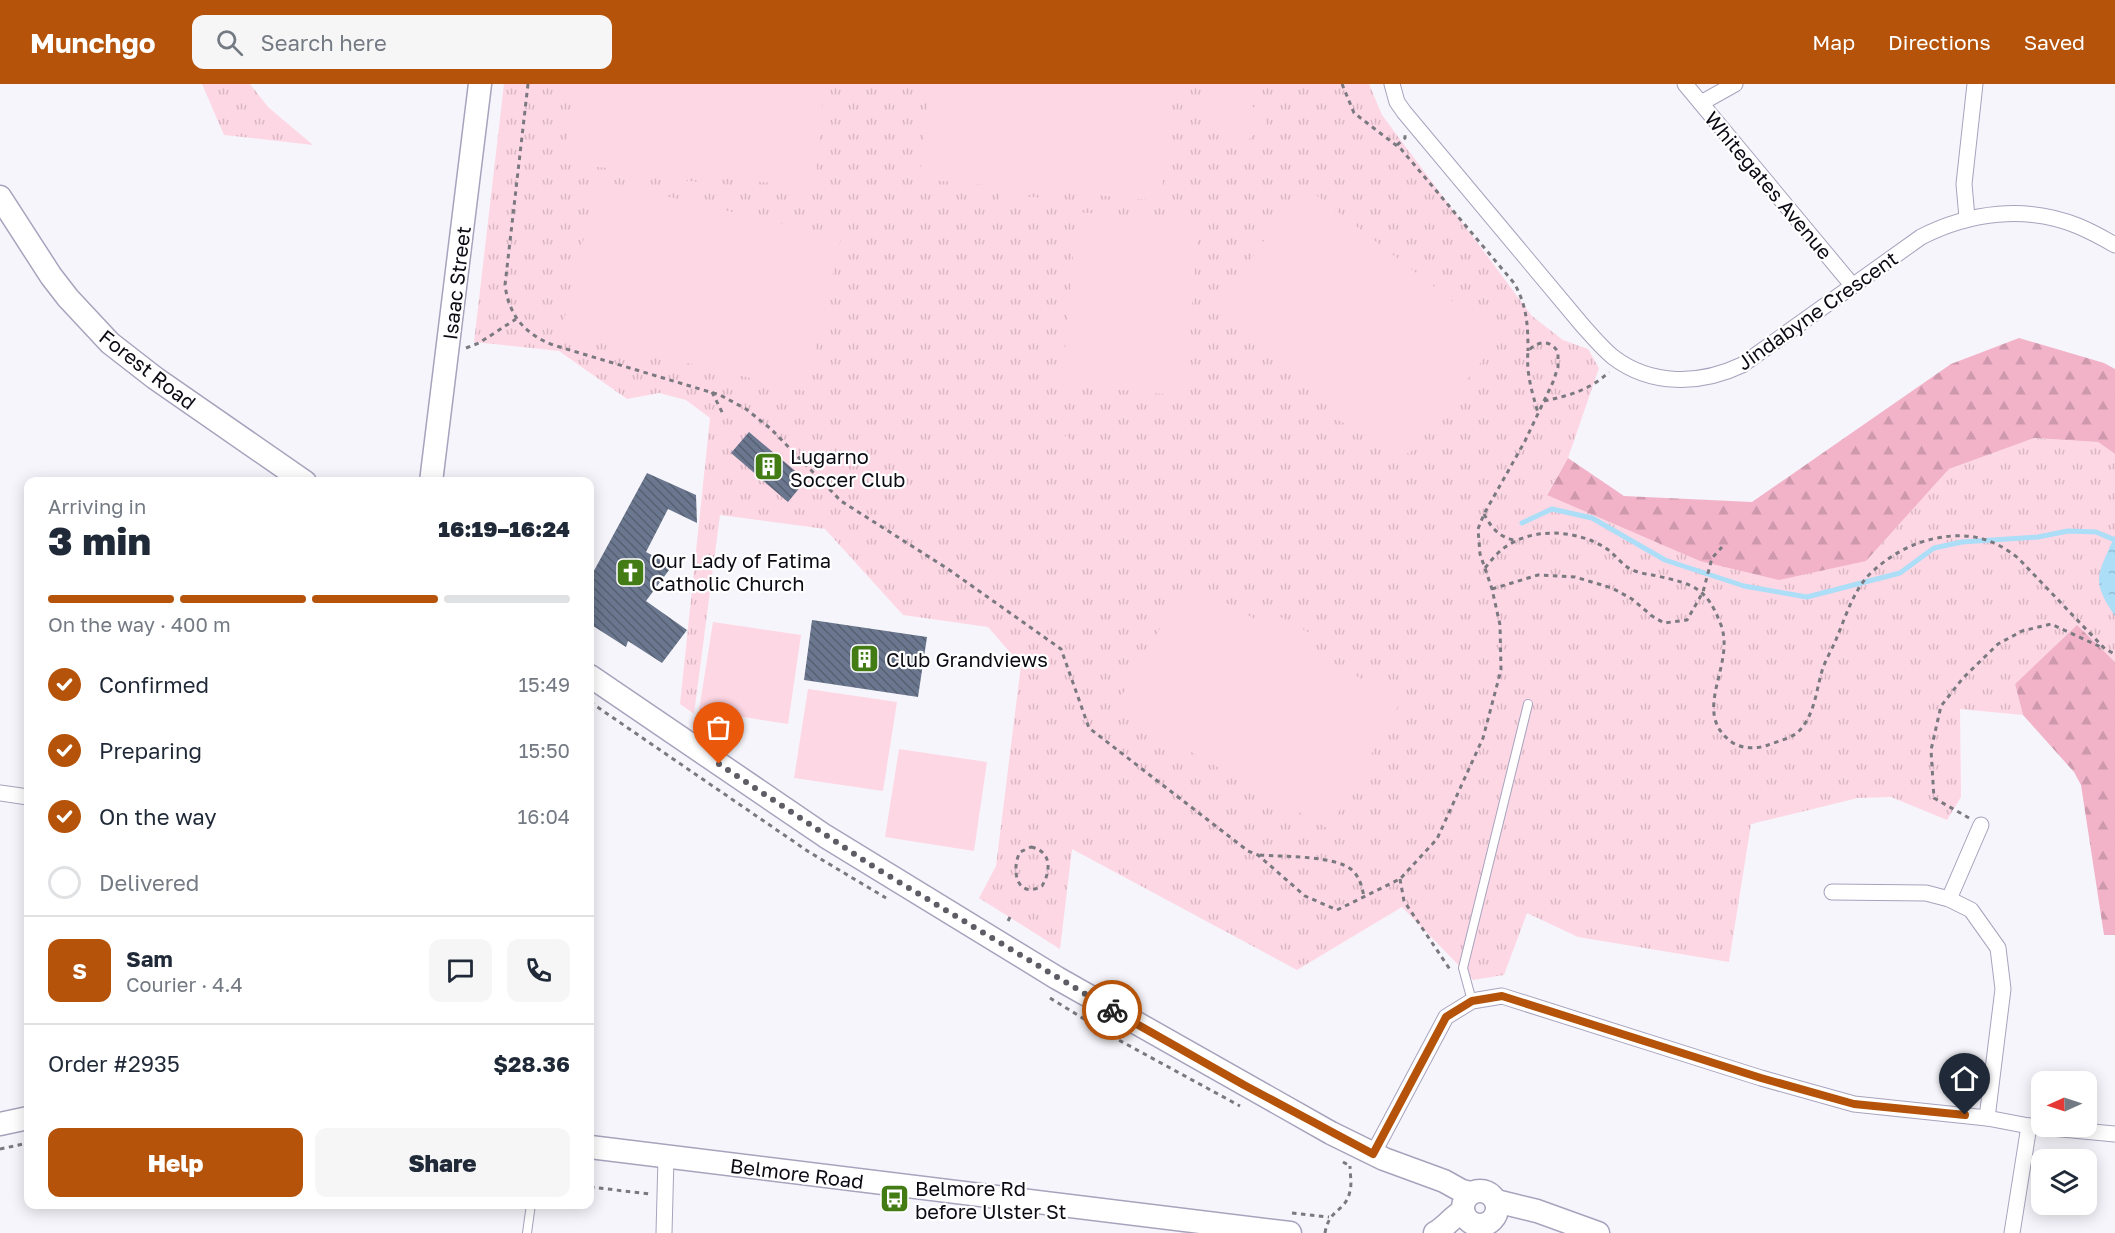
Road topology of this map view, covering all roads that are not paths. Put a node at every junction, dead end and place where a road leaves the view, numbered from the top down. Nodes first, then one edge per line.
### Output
1 (480, 84) edge
2 (1392, 84) edge
3 (1685, 84) edge
4 (1735, 84) edge
5 (1976, 84) edge
6 (1701, 103) junction
7 (0, 197) edge
8 (1967, 218) junction
9 (2115, 245) edge
10 (1852, 285) junction
11 (298, 477) edge
12 (432, 477) edge
13 (594, 679) edge
14 (1528, 704) dead end
15 (0, 793) edge
16 (24, 796) edge
17 (1981, 825) road end
18 (1832, 892) dead end
19 (1949, 899) junction
20 (1472, 1001) junction
21 (1987, 1118) junction
22 (24, 1119) edge
23 (0, 1124) edge
24 (2030, 1126) junction
25 (2115, 1134) edge
26 (594, 1147) edge
27 (1365, 1150) junction
28 (666, 1156) junction
29 (1465, 1204) junction
30 (530, 1209) edge
31 (1487, 1220) edge
32 (1220, 1229) edge
33 (527, 1233) edge
34 (664, 1233) edge
35 (1290, 1233) edge
36 (1434, 1233) edge
37 (1598, 1233) edge
38 (2012, 1233) edge

1 - 12 street, Isaac Street
2 - 10 street, Jindabyne Crescent
3 - 6 street, Whitegates Avenue
4 - 6 street
5 - 8 street
6 - 10 street, Whitegates Avenue
7 - 11 street, Forest Road
8 - 9 street, Jindabyne Crescent
8 - 10 street, Jindabyne Crescent
13 - 27 street
14 - 20 lane
15 - 16 street
17 - 19 street
18 - 19 street
19 - 21 street
20 - 21 street
20 - 27 street
21 - 24 street
22 - 23 street
24 - 25 street
24 - 38 street
26 - 28 street, Belmore Road
27 - 29 street
28 - 32 street, Belmore Road
28 - 34 street
29 - 31 street
29 - 31 street
29 - 36 street
30 - 33 lane
31 - 37 street
32 - 35 street, Belmore Road

